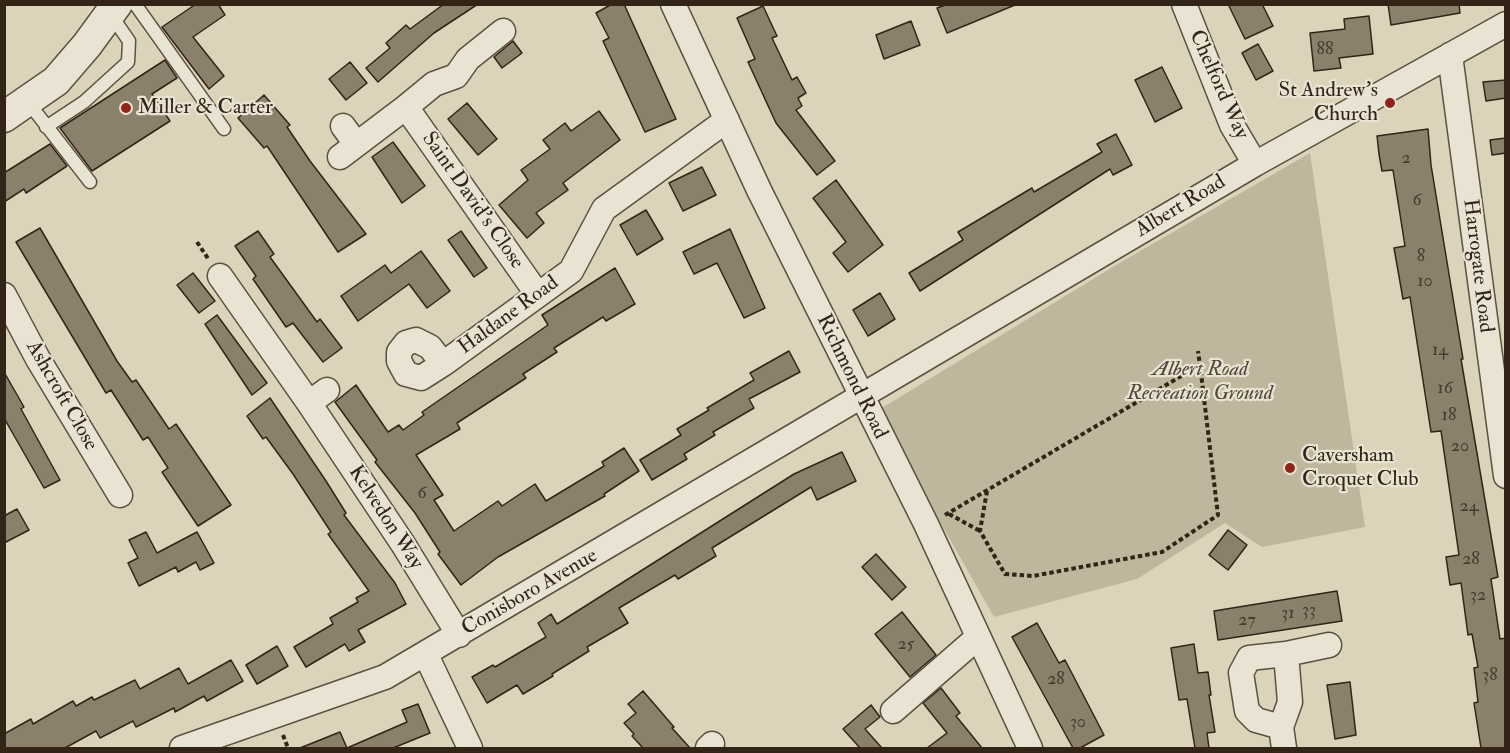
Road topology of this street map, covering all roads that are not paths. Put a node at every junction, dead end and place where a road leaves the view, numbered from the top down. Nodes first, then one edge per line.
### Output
1 (673, 4) edge
2 (1184, 4) edge
3 (121, 8) edge
4 (1506, 24) edge
5 (503, 31) dead end
6 (1450, 55) junction
7 (406, 106) junction
8 (16, 110) edge
9 (727, 120) junction
10 (46, 126) junction
11 (224, 129) dead end
12 (346, 142) dead end
13 (1255, 164) junction
14 (90, 182) dead end
15 (220, 276) dead end
16 (4, 295) edge
17 (538, 296) junction
18 (443, 364) dead end
19 (1498, 367) edge
20 (861, 398) junction
21 (1506, 476) edge
22 (120, 495) dead end
23 (459, 635) junction
24 (977, 638) junction
25 (1329, 645) dead end
26 (1286, 654) junction
27 (426, 655) junction
28 (893, 711) dead end
29 (1283, 738) edge
30 (182, 748) edge
31 (470, 748) edge
32 (1030, 748) edge

1 - 9 street, Richmond Road
2 - 13 street, Chelford Way
3 - 8 street
3 - 10 lane
3 - 11 lane
4 - 6 street, Albert Road
5 - 7 street
6 - 13 street, Albert Road
6 - 19 street, Harrogate Road
7 - 12 street
7 - 17 street, Saint David's Close
8 - 10 lane
9 - 17 street, Haldane Road
9 - 20 street, Richmond Road
10 - 14 lane
13 - 20 street, Albert Road
15 - 23 street, Kelvedon Way
16 - 22 street, Ashcroft Close
17 - 18 street, Haldane Road
19 - 21 street, Harrogate Road
20 - 23 street, Conisboro Avenue
20 - 24 street, Richmond Road
23 - 27 street, Conisboro Avenue
24 - 28 street
24 - 32 street, Richmond Road
25 - 26 street
26 - 29 street
26 - 29 street
27 - 30 street, Conisboro Avenue
27 - 31 street

